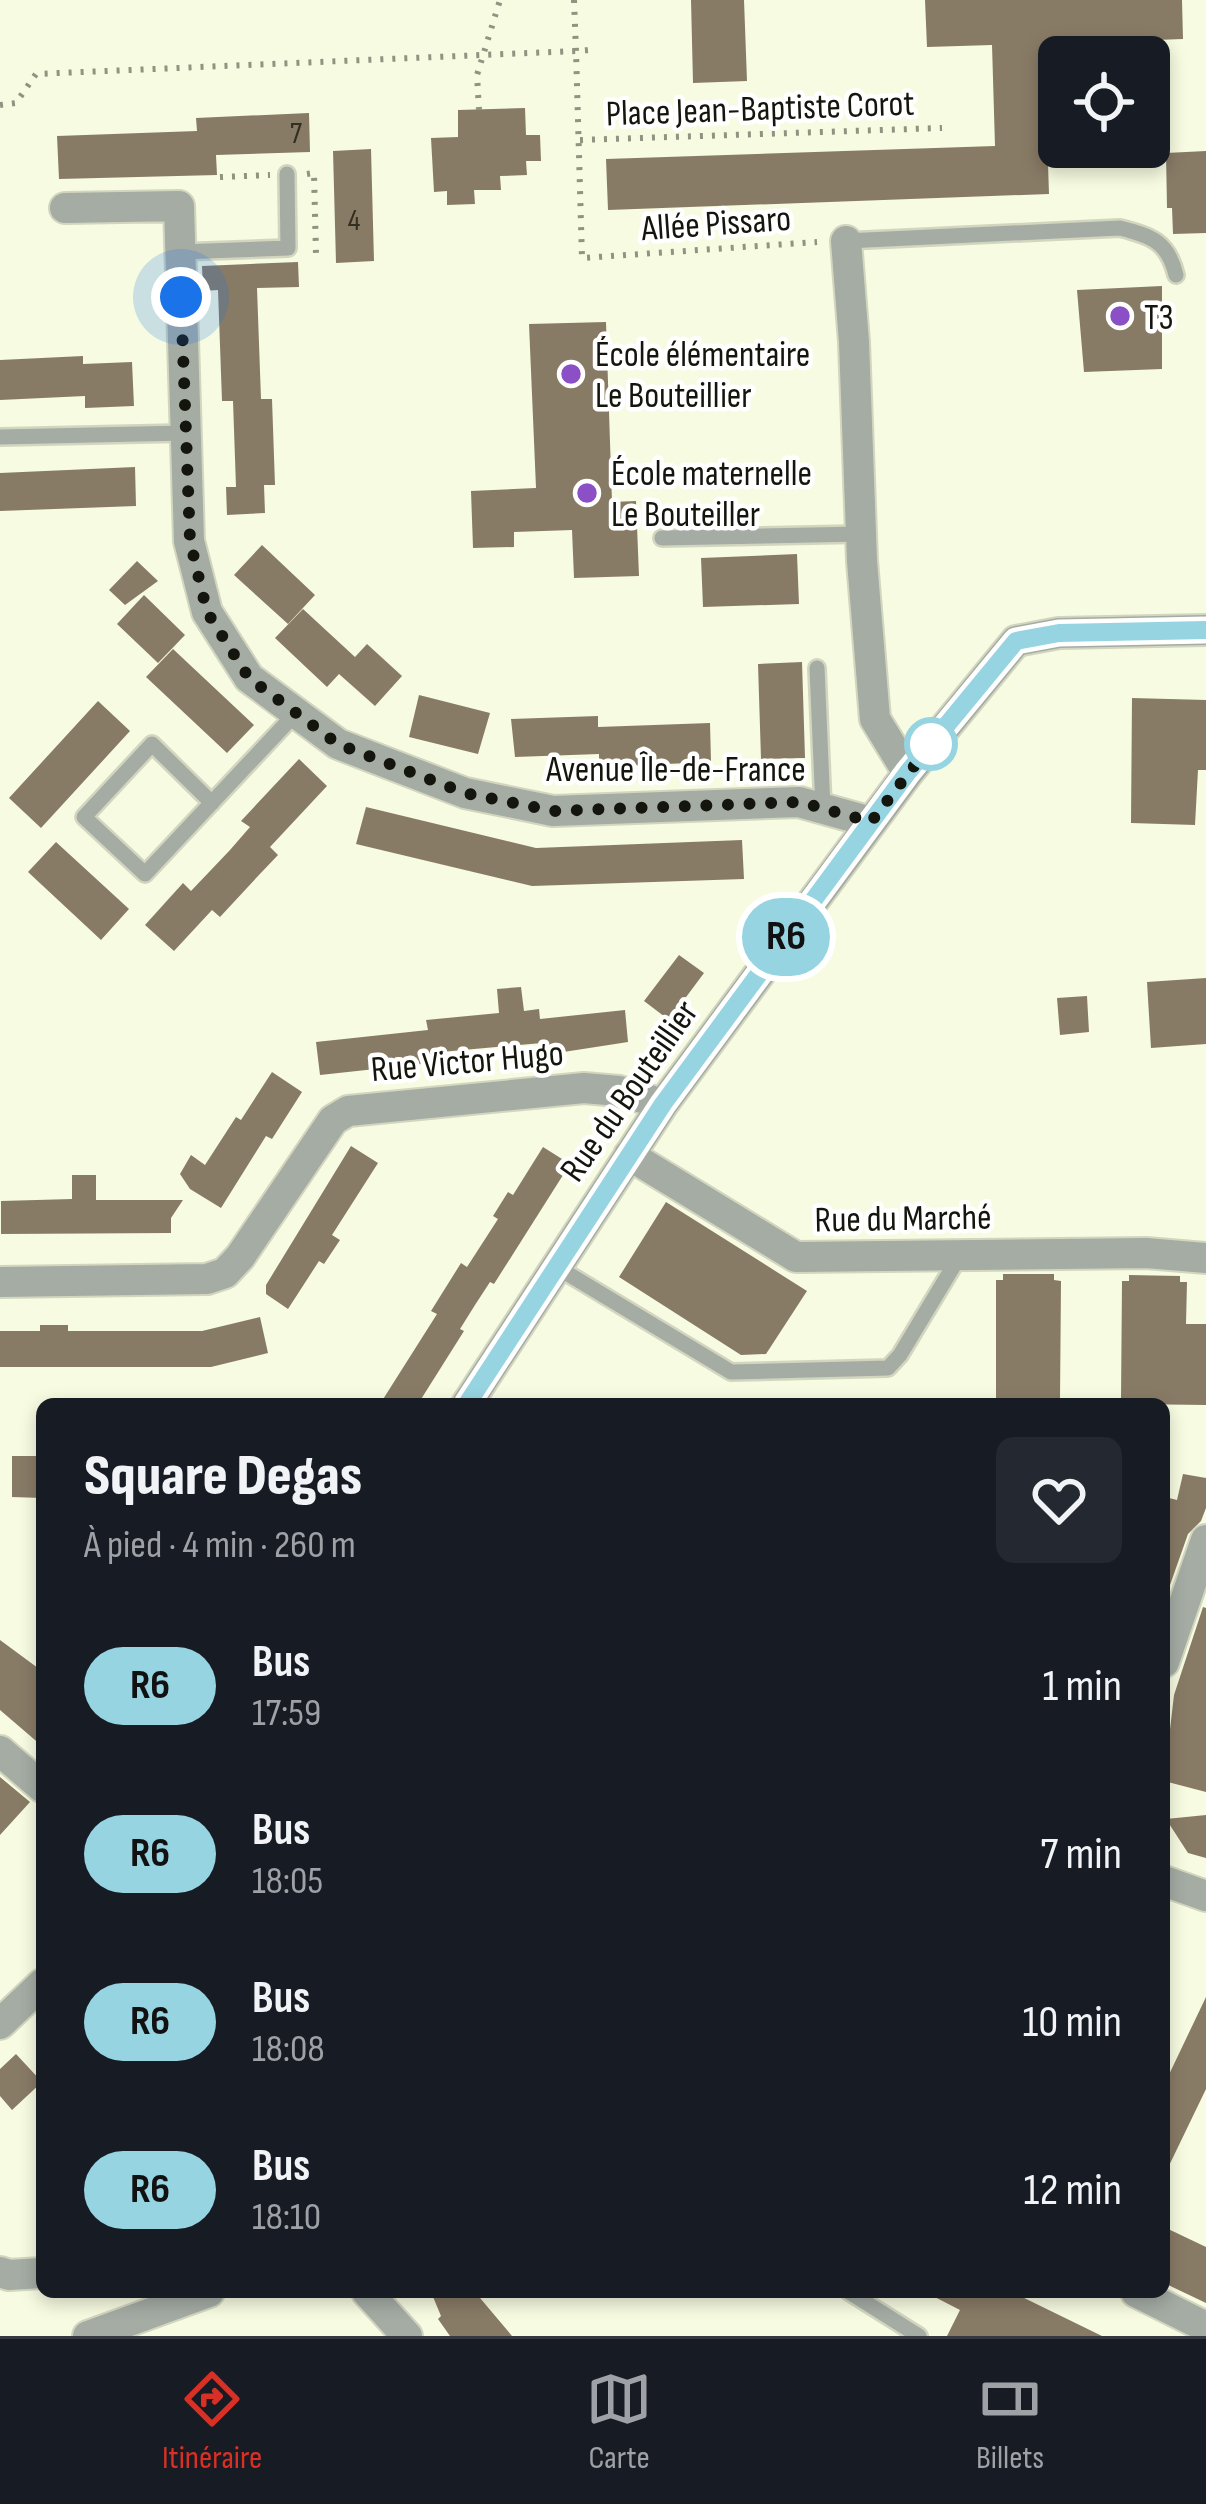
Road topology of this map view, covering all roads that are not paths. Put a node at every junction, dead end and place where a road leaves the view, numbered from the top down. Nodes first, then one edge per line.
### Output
1 (286, 174) dead end
2 (64, 208) dead end
3 (846, 241) joint
4 (180, 252) junction
5 (1176, 275) dead end
6 (184, 433) junction
7 (0, 437) edge
8 (860, 534) junction
9 (662, 538) dead end
10 (1206, 630) edge
11 (818, 668) dead end
12 (296, 713) junction
13 (908, 772) junction
14 (212, 803) junction
15 (823, 809) junction
16 (871, 822) junction
17 (663, 1104) junction
18 (629, 1155) junction
19 (960, 1255) junction
20 (1206, 1258) edge
21 (555, 1266) junction
22 (0, 1282) edge
23 (471, 1398) edge
24 (1206, 1540) edge
25 (1170, 1645) edge
26 (0, 1751) edge
27 (36, 1781) edge
28 (1170, 1884) edge
29 (1206, 1896) edge
30 (36, 1990) edge
31 (0, 2024) edge
32 (0, 2272) edge
33 (36, 2273) edge
34 (192, 2298) edge
35 (372, 2298) edge
36 (859, 2298) edge
37 (1148, 2298) edge
38 (1206, 2327) edge
39 (88, 2336) edge
40 (407, 2336) edge
41 (919, 2336) edge

1 - 4 lane
2 - 4 street, Avenue Île-de-France
3 - 5 lane
3 - 8 street
4 - 6 street, Avenue Île-de-France
6 - 7 lane
6 - 12 street, Avenue Île-de-France
8 - 9 lane
8 - 13 street
10 - 13 street, Rue du Bouteillier
11 - 15 lane
12 - 14 lane
12 - 15 street, Avenue Île-de-France
13 - 16 street, Rue du Bouteillier
14 - 14 lane
15 - 16 street, Avenue Île-de-France
16 - 17 street, Rue du Bouteillier
17 - 18 street, Rue du Bouteillier
17 - 22 street, Rue Victor Hugo
18 - 19 street, Rue du Marché
18 - 21 street, Rue du Bouteillier
19 - 20 street, Rue du Marché
19 - 21 lane
21 - 23 street, Rue du Bouteillier
24 - 25 street
26 - 27 street
28 - 29 street
30 - 31 street
32 - 33 street
34 - 39 street
35 - 40 street
36 - 41 lane
37 - 38 street

